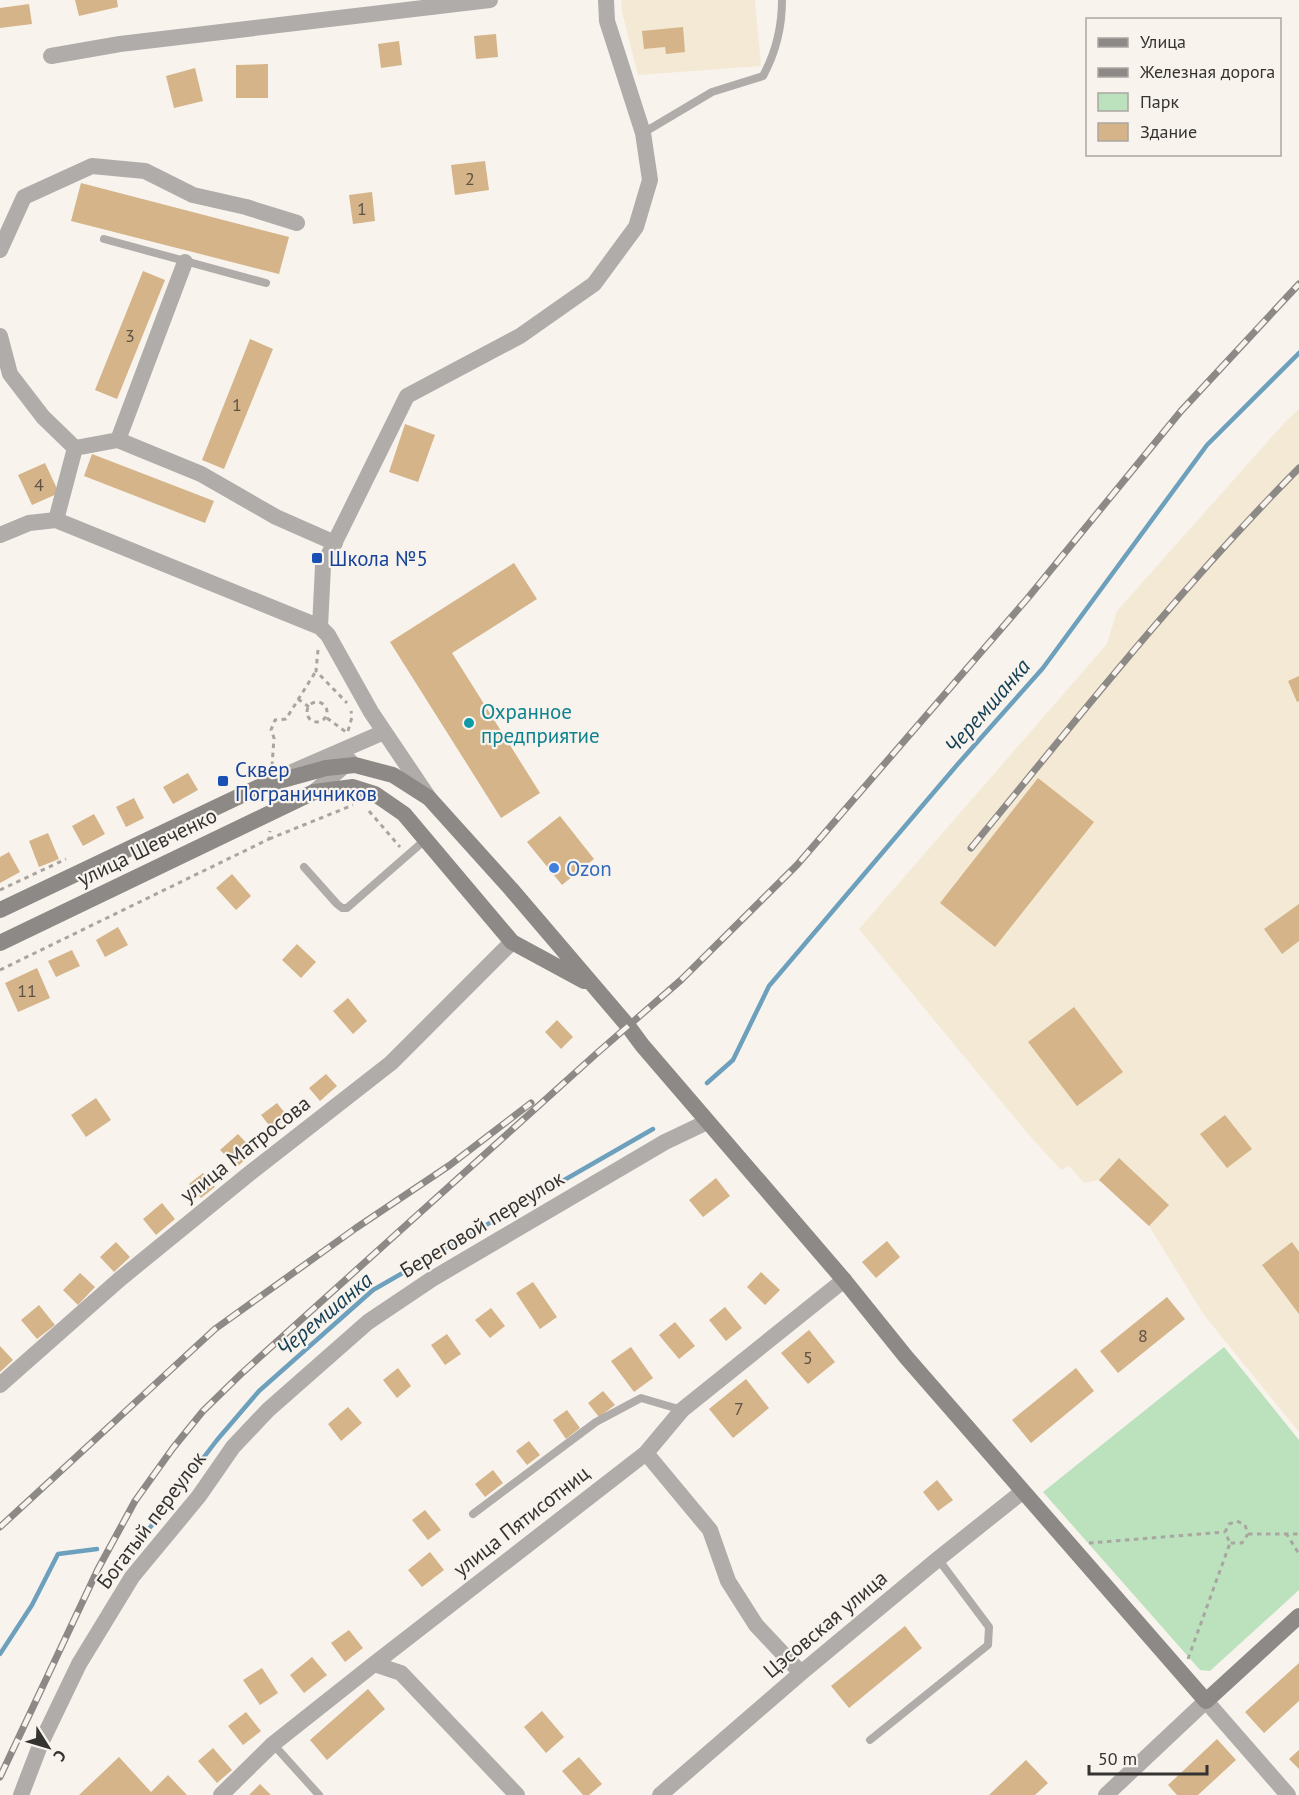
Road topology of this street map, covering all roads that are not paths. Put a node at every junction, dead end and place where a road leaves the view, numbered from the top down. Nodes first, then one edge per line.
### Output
1 (490, 0) edge
2 (606, 0) edge
3 (782, 0) edge
4 (51, 56) dead end
5 (642, 133) junction
6 (297, 223) dead end
7 (104, 239) dead end
8 (0, 250) edge
9 (186, 262) junction
10 (266, 283) dead end
11 (0, 336) edge
12 (118, 440) junction
13 (75, 448) junction
14 (56, 520) junction
15 (0, 535) edge
16 (335, 543) junction
17 (320, 627) junction
18 (384, 732) junction
19 (261, 786) junction
20 (314, 792) junction
21 (429, 798) junction
22 (425, 840) junction
23 (304, 867) dead end
24 (0, 910) edge
25 (512, 942) junction
26 (0, 943) edge
27 (593, 986) junction
28 (704, 1118) junction
29 (844, 1280) junction
30 (0, 1385) edge
31 (268, 1410) joint
32 (682, 1410) junction
33 (646, 1453) junction
34 (1022, 1492) junction
35 (473, 1514) dead end
36 (938, 1559) junction
37 (1299, 1616) edge
38 (374, 1664) junction
39 (801, 1673) junction
40 (1206, 1701) junction
41 (870, 1740) dead end
42 (273, 1744) junction
43 (21, 1795) edge
44 (221, 1795) edge
45 (319, 1795) edge
46 (518, 1795) edge
47 (660, 1795) edge
48 (1106, 1795) edge
49 (1288, 1795) edge

1 - 4 street
2 - 5 street
3 - 5 lane
5 - 16 street
6 - 8 street
7 - 9 lane
9 - 10 lane
9 - 12 street
11 - 13 street
12 - 13 street
12 - 16 street
13 - 14 street
14 - 15 street
14 - 17 street
16 - 17 street
17 - 18 street
18 - 19 street
18 - 20 street
18 - 21 street
19 - 21 main road, улица Шевченко
19 - 24 main road, улица Шевченко
20 - 22 main road, улица Шевченко
20 - 26 main road, улица Шевченко
21 - 27 main road, улица Шевченко
22 - 23 lane
22 - 25 main road, улица Шевченко
25 - 27 main road
25 - 30 street, улица Матросова
27 - 28 main road, улица Шевченко
28 - 29 main road, улица Шевченко
28 - 31 street, Береговой переулок
29 - 32 street, улица Пятисотниц
29 - 34 main road, улица Шевченко
31 - 43 street, Богатый переулок
32 - 33 street, улица Пятисотниц
32 - 35 lane
33 - 38 street, улица Пятисотниц
33 - 39 street
34 - 36 street, Цэсовская улица
34 - 40 main road, улица Шевченко
36 - 39 street, Цэсовская улица
36 - 41 lane
37 - 40 main road
38 - 42 street, улица Пятисотниц
38 - 46 street
39 - 47 street, Цэсовская улица
40 - 48 street
40 - 49 street
42 - 44 street, улица Пятисотниц
42 - 45 lane

